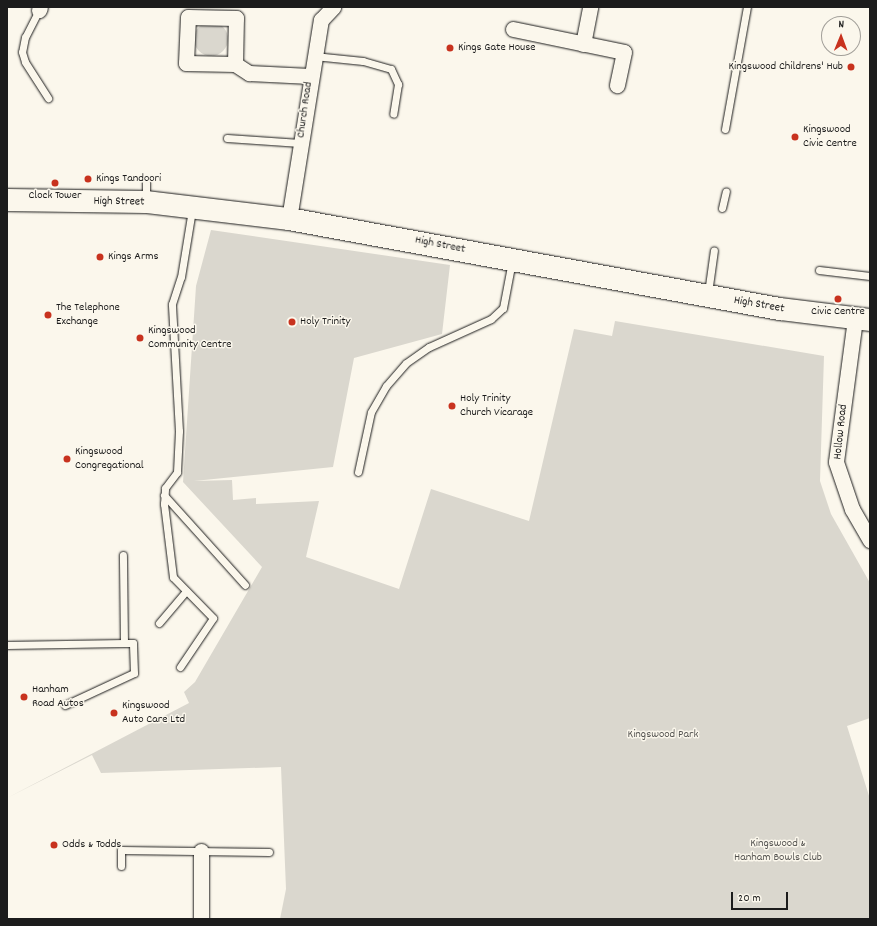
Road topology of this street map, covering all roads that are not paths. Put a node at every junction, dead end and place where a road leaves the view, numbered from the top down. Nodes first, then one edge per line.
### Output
1 (333, 7) edge
2 (590, 7) edge
3 (747, 7) edge
4 (39, 8) edge
5 (513, 29) dead end
6 (583, 44) junction
7 (313, 56) junction
8 (235, 64) junction
9 (310, 76) junction
10 (618, 85) dead end
11 (48, 98) dead end
12 (393, 114) dead end
13 (725, 129) dead end
14 (227, 138) dead end
15 (301, 142) junction
16 (726, 191) dead end
17 (12, 202) edge
18 (193, 206) junction
19 (722, 208) dead end
20 (289, 219) junction
21 (714, 250) dead end
22 (512, 259) junction
23 (819, 270) dead end
24 (870, 276) edge
25 (707, 295) junction
26 (863, 319) edge
27 (358, 472) dead end
28 (164, 495) junction
29 (870, 540) edge
30 (123, 555) dead end
31 (245, 585) dead end
32 (186, 591) junction
33 (159, 623) dead end
34 (124, 643) junction
35 (7, 645) edge
36 (180, 667) dead end
37 (65, 706) dead end
38 (201, 852) junction
39 (270, 852) dead end
40 (121, 866) dead end
41 (201, 919) edge

1 - 7 street, Church Road
2 - 6 street
3 - 13 lane
4 - 11 lane
5 - 6 street
6 - 10 street
7 - 9 street, Church Road
7 - 12 lane
8 - 8 street
8 - 9 street
9 - 15 street, Church Road
14 - 15 lane
15 - 20 street, Church Road
16 - 19 lane
17 - 18 main road, High Street
18 - 20 main road, High Street
18 - 28 lane
20 - 22 main road, High Street
21 - 25 lane
22 - 25 main road, High Street
22 - 27 lane
23 - 24 lane
25 - 26 main road, High Street
26 - 29 street, Hollow Road
28 - 31 lane
28 - 32 lane
30 - 34 lane
32 - 33 lane
32 - 36 lane
34 - 35 lane
34 - 37 lane
38 - 39 lane
38 - 40 lane
38 - 41 street

